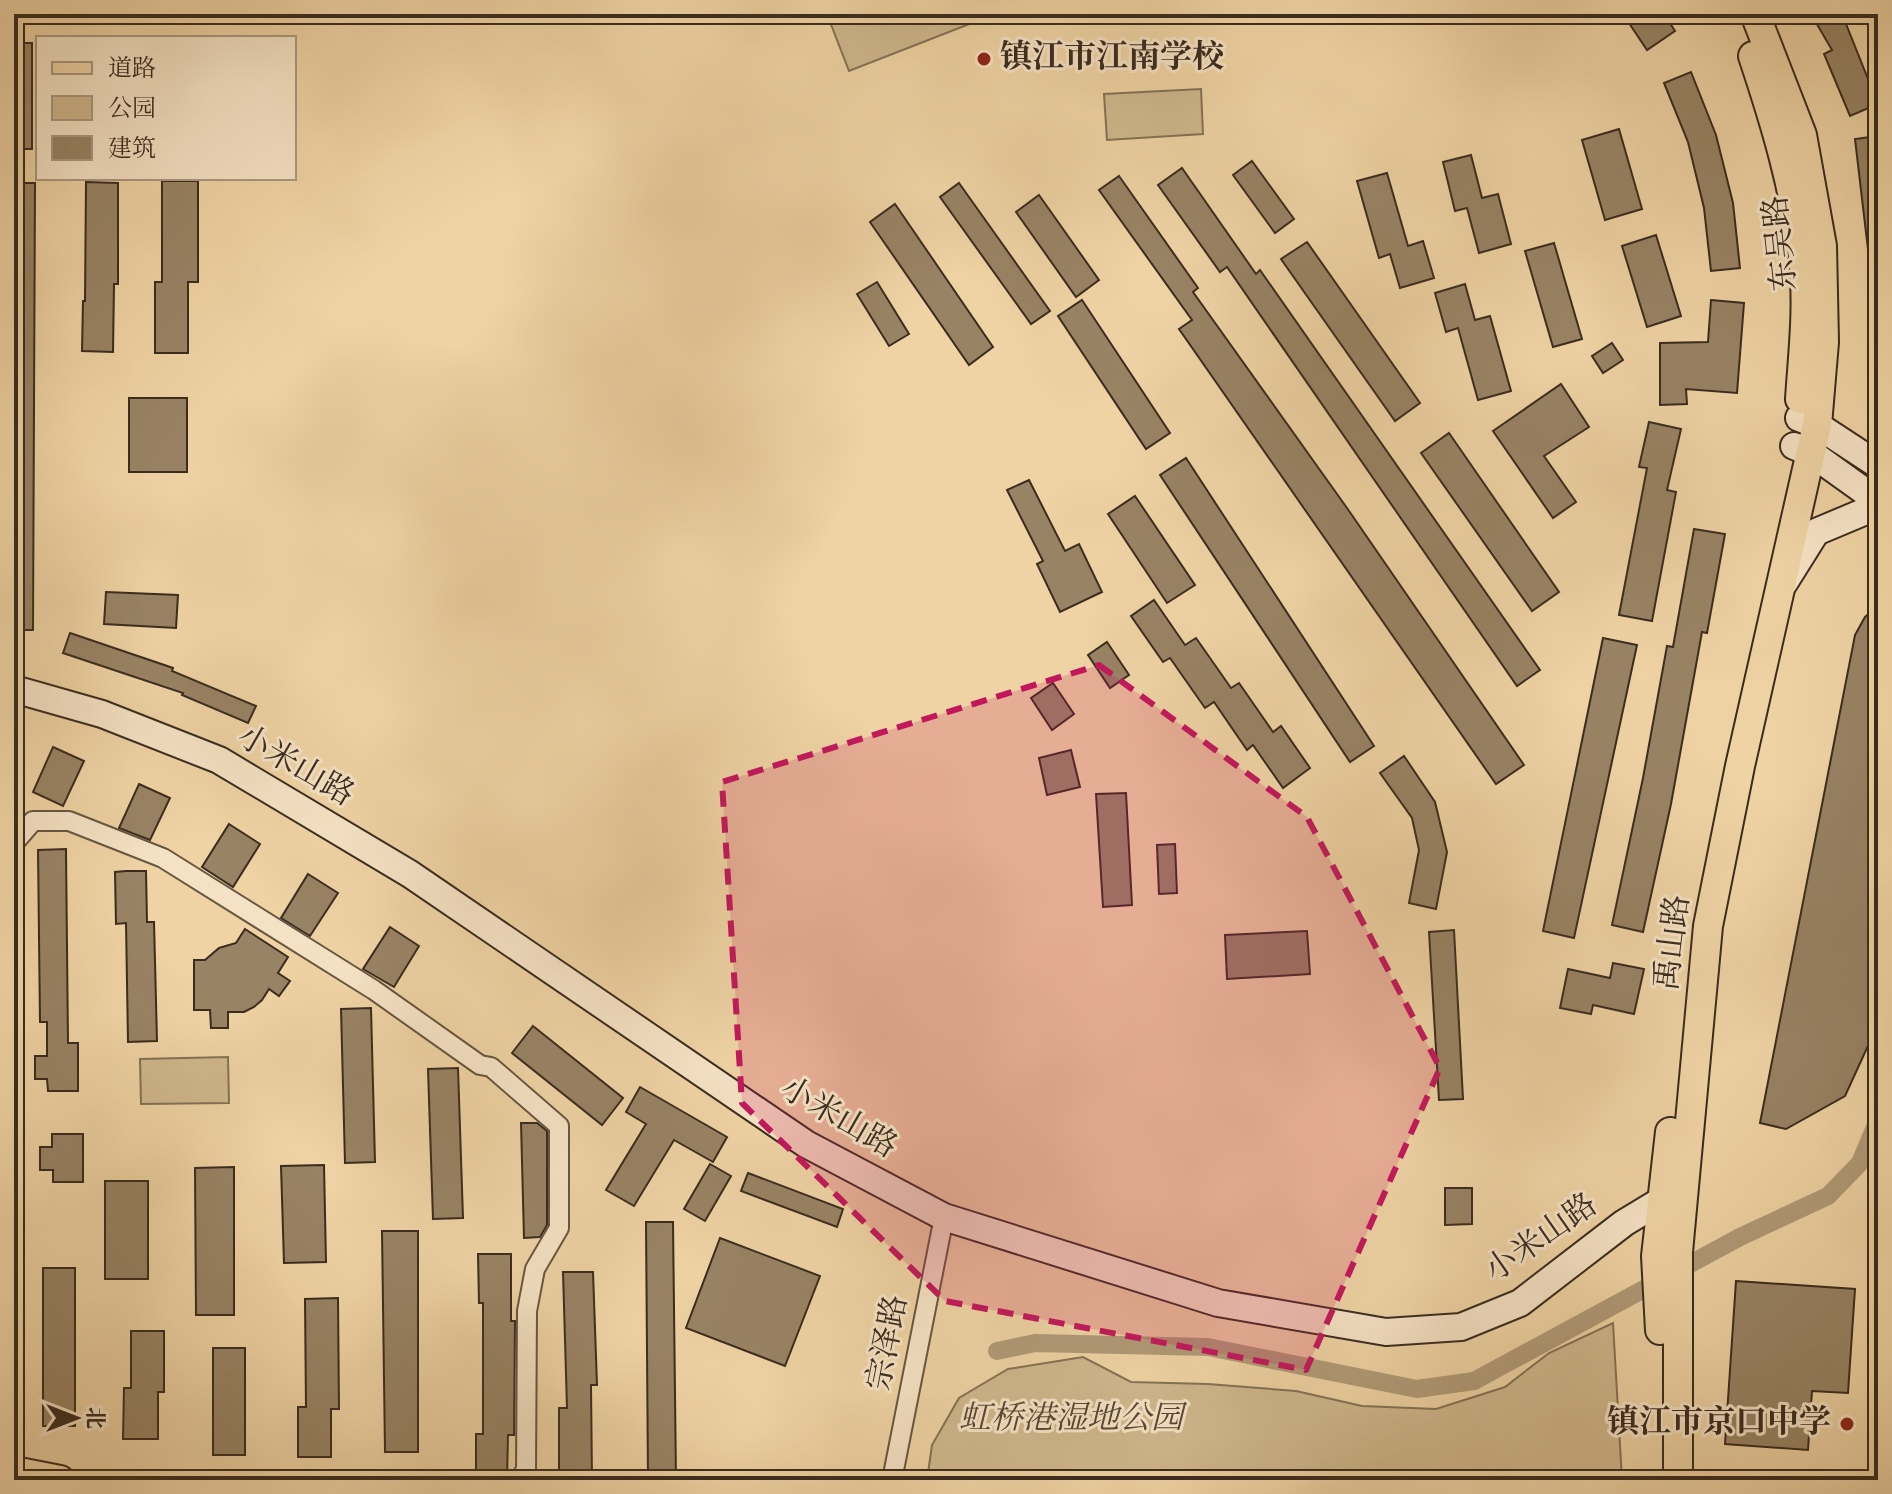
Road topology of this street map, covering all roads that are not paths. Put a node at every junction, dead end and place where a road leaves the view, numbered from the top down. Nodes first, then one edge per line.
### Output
1 (1736, 14) edge
2 (1755, 14) edge
3 (1805, 436) junction
4 (1878, 465) edge
5 (1878, 501) edge
6 (1878, 513) edge
7 (1780, 590) junction
8 (14, 689) edge
9 (14, 843) edge
10 (1672, 1198) junction
11 (944, 1217) junction
12 (1668, 1321) junction
13 (14, 1471) edge
14 (60, 1480) edge
15 (519, 1480) edge
16 (892, 1480) edge
17 (1662, 1480) edge
18 (1678, 1480) edge

1 - 3 main road, 东吴路
2 - 3 main road, 东吴路
3 - 4 street
3 - 5 street
3 - 7 main road, 禹山路
3 - 10 main road, 禹山路
6 - 7 street
7 - 10 main road, 禹山路
8 - 11 street, 小米山路
9 - 15 street
10 - 11 street, 小米山路
10 - 12 main road, 禹山路
11 - 16 street, 宗泽路
12 - 17 main road, 禹山路
12 - 18 main road, 禹山路
13 - 14 main road

